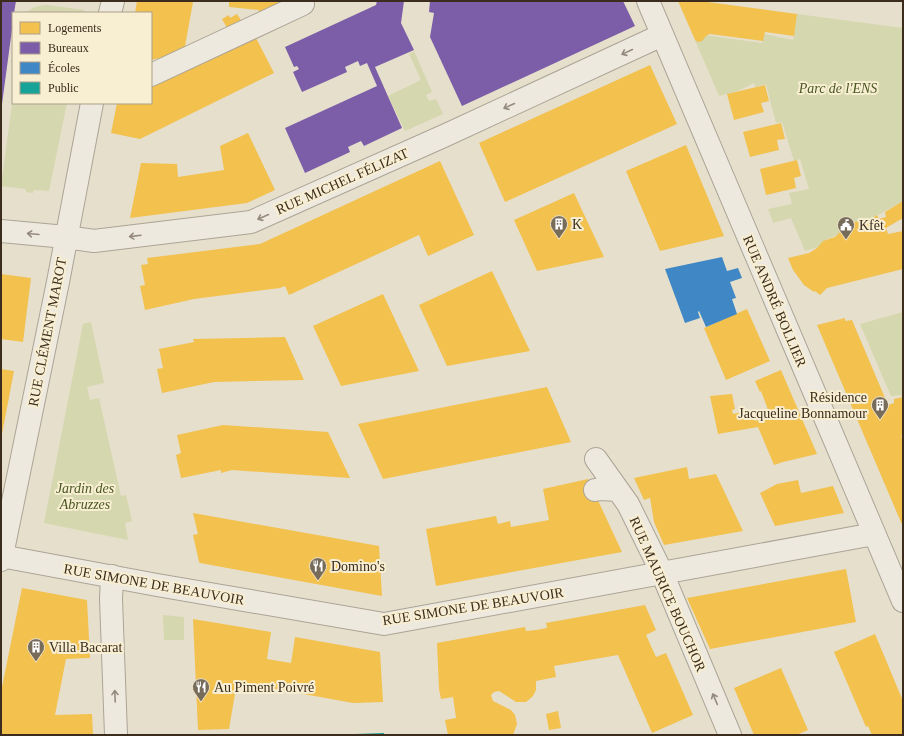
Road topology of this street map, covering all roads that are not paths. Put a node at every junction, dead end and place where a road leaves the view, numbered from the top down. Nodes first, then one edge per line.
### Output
1 (113, 1) edge
2 (648, 1) edge
3 (303, 4) dead end
4 (110, 12) edge
5 (662, 35) junction
6 (152, 74) edge
7 (92, 104) edge
8 (1, 231) edge
9 (66, 237) junction
10 (596, 459) dead end
11 (595, 490) dead end
12 (618, 490) junction
13 (874, 534) junction
14 (1, 558) edge
15 (662, 573) junction
16 (112, 576) junction
17 (903, 601) edge
18 (116, 735) edge
19 (730, 735) edge

1 - 4 street
2 - 5 street, RUE ANDRÉ BOLLIER
3 - 6 street
5 -> 9 street, RUE MICHEL FÉLIZAT
5 - 13 street, RUE ANDRÉ BOLLIER
7 - 9 street, RUE CLÉMENT MAROT
9 -> 8 street, RUE MICHEL FÉLIZAT
9 - 14 street, RUE CLÉMENT MAROT
10 - 12 street, RUE MAURICE BOUCHOR
11 - 12 street
12 - 15 street, RUE MAURICE BOUCHOR
13 - 15 street, RUE SIMONE DE BEAUVOIR
13 - 17 street, RUE ANDRÉ BOLLIER
14 - 16 street, RUE SIMONE DE BEAUVOIR
15 - 16 street, RUE SIMONE DE BEAUVOIR
19 -> 15 street, RUE MAURICE BOUCHOR
18 -> 16 street

